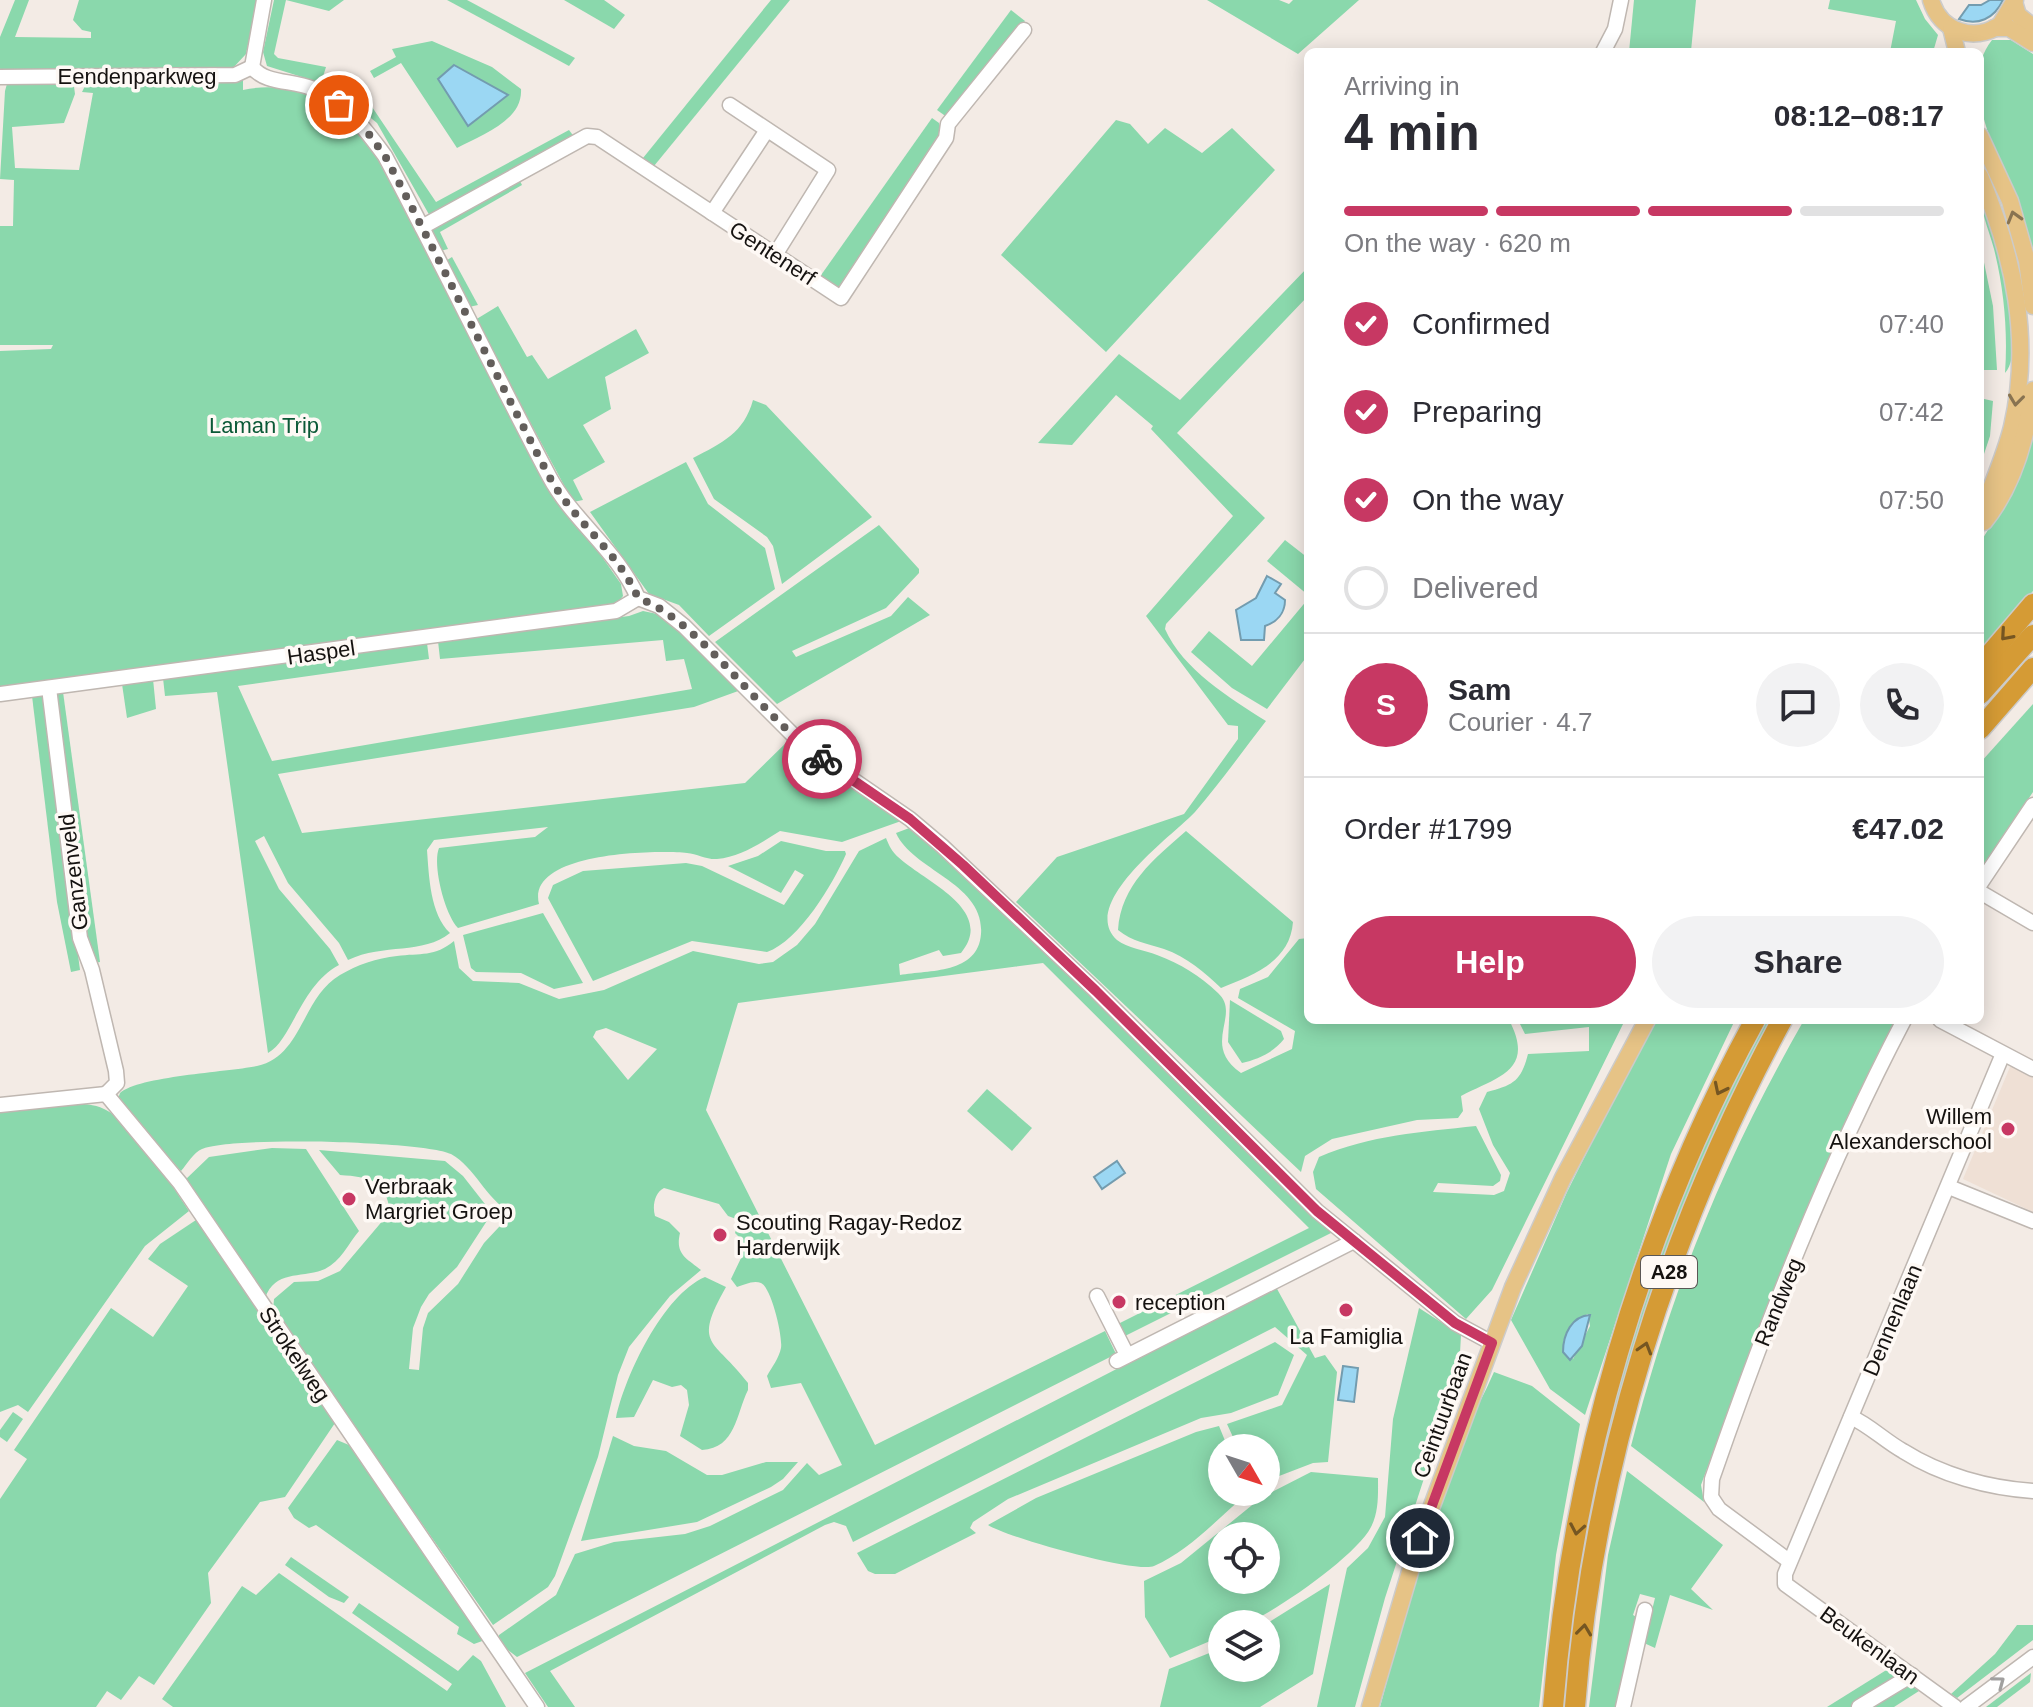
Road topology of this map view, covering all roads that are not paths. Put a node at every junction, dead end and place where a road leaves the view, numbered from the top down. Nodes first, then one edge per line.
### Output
1 (264, 0) edge
2 (1621, 0) edge
3 (1931, 0) edge
4 (2014, 1) edge
5 (2033, 27) edge
6 (1951, 28) junction
7 (1024, 30) dead end
8 (1989, 30) junction
9 (2033, 43) edge
10 (1605, 48) edge
11 (1956, 48) edge
12 (1976, 48) edge
13 (252, 67) junction
14 (0, 77) edge
15 (730, 105) dead end
16 (767, 130) junction
17 (1984, 145) edge
18 (1984, 187) edge
19 (712, 213) junction
20 (422, 227) junction
21 (775, 255) junction
22 (2033, 306) edge
23 (2033, 390) edge
24 (1984, 508) edge
25 (1984, 521) edge
26 (638, 598) junction
27 (2033, 604) edge
28 (2033, 635) edge
29 (1984, 661) edge
30 (2033, 668) edge
31 (2033, 686) edge
32 (49, 688) junction
33 (1984, 690) edge
34 (0, 694) edge
35 (1984, 724) edge
36 (1984, 734) edge
37 (2033, 805) edge
38 (1984, 878) edge
39 (1984, 894) edge
40 (2033, 923) edge
41 (1645, 1024) edge
42 (1753, 1024) edge
43 (1780, 1024) edge
44 (1902, 1024) edge
45 (1947, 1024) edge
46 (2002, 1056) junction
47 (2033, 1069) edge
48 (106, 1094) junction
49 (0, 1105) edge
50 (1949, 1187) junction
51 (2033, 1221) edge
52 (1354, 1241) junction
53 (1097, 1296) dead end
54 (1492, 1343) junction
55 (1851, 1417) junction
56 (2033, 1491) edge
57 (1789, 1561) junction
58 (1785, 1584) joint
59 (1645, 1610) dead end
60 (2033, 1657) edge
61 (1912, 1675) junction
62 (537, 1707) edge
63 (1370, 1707) edge
64 (1553, 1707) edge
65 (1575, 1707) edge
66 (1623, 1707) edge
67 (1859, 1707) edge
68 (1955, 1707) edge
69 (1966, 1707) edge

1 - 13 street
2 - 10 street
3 - 6 main road
4 - 5 main road
4 - 8 main road
6 - 8 main road
6 - 11 main road
7 - 21 street, Gentenerf
8 - 9 main road
8 - 12 main road
13 - 14 street, Eendenparkweg
13 - 20 street
15 - 16 street
16 - 19 street
16 - 21 street
22 -> 17 main road
18 -> 24 main road
19 - 20 street, Gentenerf
19 - 21 street, Gentenerf
20 - 26 street
23 - 25 main road
26 - 32 street, Haspel
26 - 52 street
27 -> 29 highway
28 - 33 highway
30 - 35 highway
31 - 36 highway
32 - 34 street, Haspel
32 - 48 street, Ganzenveld
37 - 38 street
39 - 40 street
41 - 54 main road, Ceintuurbaan
42 -> 64 highway, A28
65 -> 43 highway, A28
44 - 57 street, Randweg
45 - 46 street
46 - 47 street
46 - 50 street, Dennenlaan
48 - 49 street
48 - 62 street, Strokelweg
50 - 51 street
50 - 55 street, Dennenlaan
52 - 53 street
52 - 54 street
54 - 63 main road, Ceintuurbaan
55 - 56 street
55 - 57 street, Dennenlaan
57 - 58 street, Dennenlaan
58 - 61 street, Beukenlaan
59 - 66 street
69 -> 60 street
61 - 67 street
61 - 68 street, Beukenlaan

